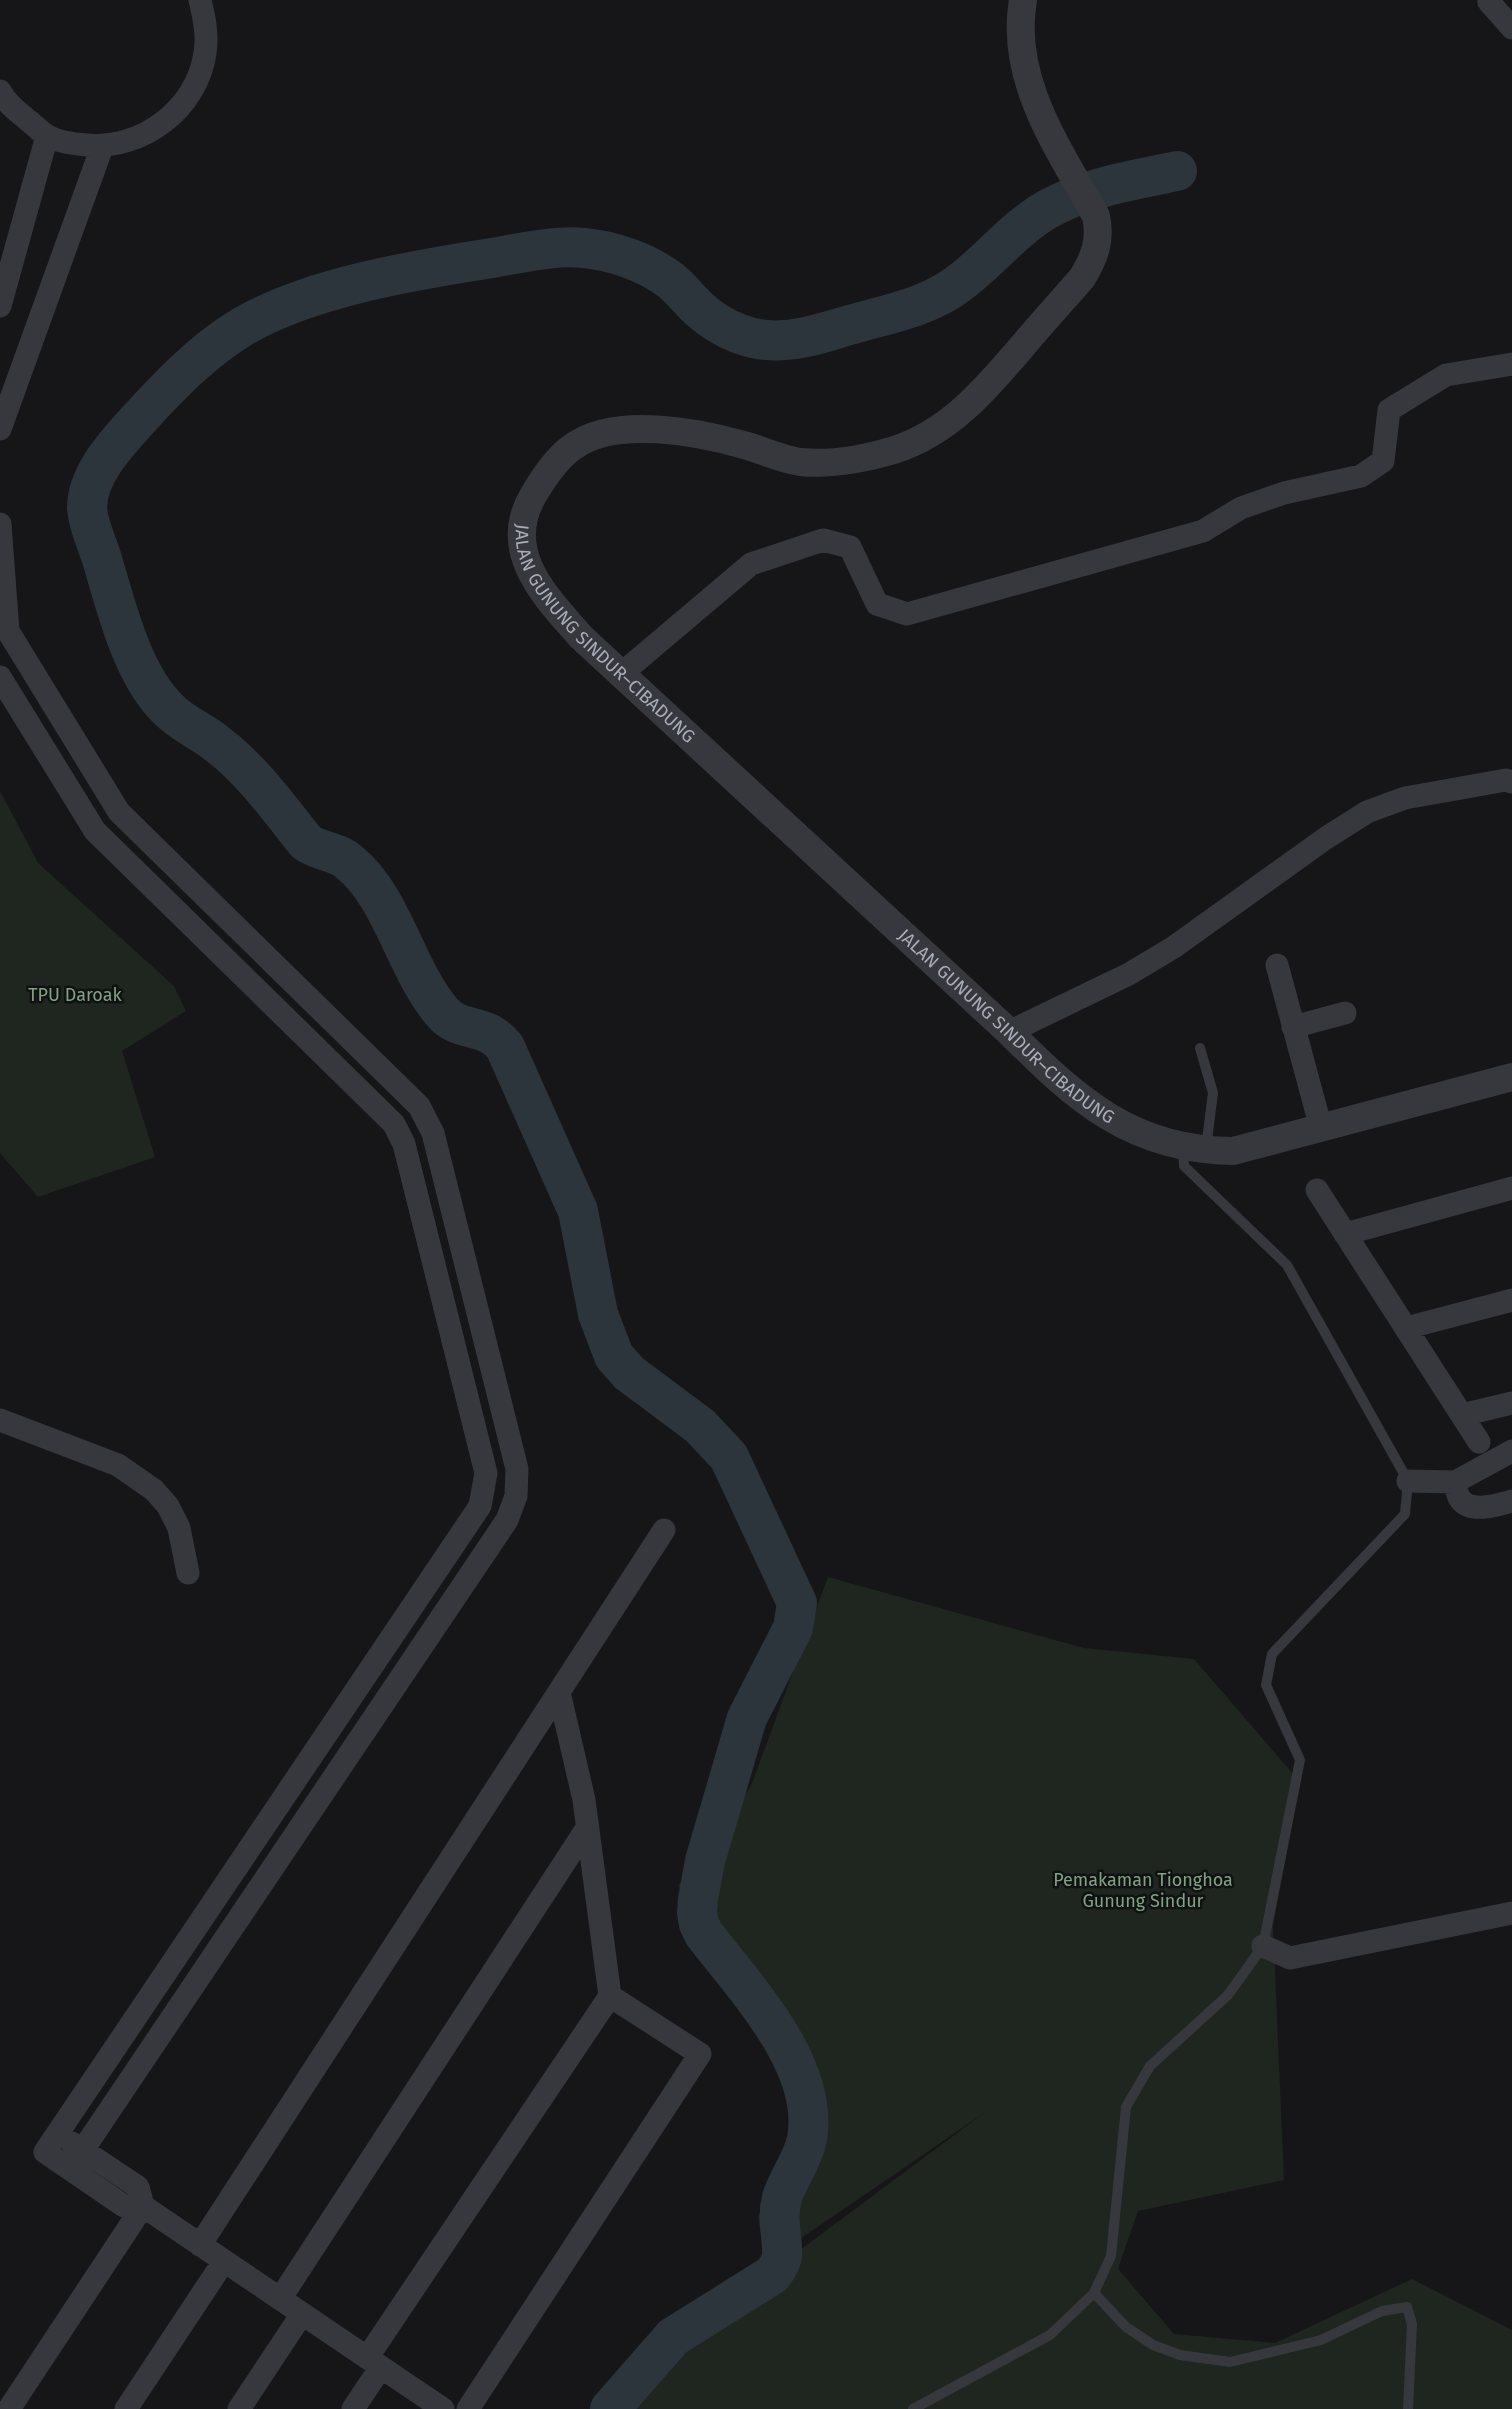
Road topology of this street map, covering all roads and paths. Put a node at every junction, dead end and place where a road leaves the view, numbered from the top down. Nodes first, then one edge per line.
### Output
1 (200, 0) edge
2 (1023, 0) edge
3 (1490, 0) edge
4 (1512, 28) edge
5 (0, 91) edge
6 (47, 136) junction
7 (103, 147) junction
8 (0, 306) edge
9 (1512, 364) edge
10 (0, 429) edge
11 (0, 524) edge
12 (621, 674) junction
13 (0, 677) edge
14 (1512, 782) edge
15 (1277, 965) dead end
16 (1345, 1013) dead end
17 (1293, 1027) junction
18 (1009, 1031) junction
19 (1200, 1048) dead end
20 (1512, 1077) edge
21 (1321, 1128) junction
22 (1195, 1149) junction
23 (1512, 1188) edge
24 (1317, 1191) dead end
25 (1345, 1234) junction
26 (1512, 1300) edge
27 (1406, 1328) junction
28 (1512, 1403) edge
29 (1462, 1415) junction
30 (0, 1420) edge
31 (1479, 1442) dead end
32 (1512, 1451) edge
33 (1408, 1481) junction
34 (1455, 1482) junction
35 (1512, 1502) edge
36 (664, 1530) dead end
37 (188, 1573) dead end
38 (559, 1692) junction
39 (587, 1828) junction
40 (1512, 1913) edge
41 (1264, 1946) junction
42 (610, 1996) junction
43 (58, 2134) junction
44 (83, 2150) junction
45 (70, 2169) junction
46 (143, 2206) junction
47 (200, 2245) junction
48 (224, 2261) junction
49 (1094, 2293) junction
50 (280, 2299) junction
51 (302, 2314) junction
52 (374, 2362) junction
53 (9, 2409) edge
54 (126, 2409) edge
55 (239, 2409) edge
56 (353, 2409) edge
57 (443, 2409) edge
58 (468, 2409) edge
59 (913, 2409) edge
60 (1408, 2409) edge

1 - 7 street
2 - 12 street, JALAN GUNUNG SINDUR–CIBADUNG
3 - 4 street
5 - 6 street
6 - 7 street
6 - 8 street
7 - 10 street
9 - 12 street
11 - 44 street
12 - 18 street, JALAN GUNUNG SINDUR–CIBADUNG
13 - 43 street
14 - 18 street
15 - 17 street
16 - 17 street
17 - 21 street
18 - 22 street, JALAN GUNUNG SINDUR–CIBADUNG
19 - 22 lane
20 - 21 street, JALAN GUNUNG SINDUR–CIBADUNG
21 - 22 street, JALAN GUNUNG SINDUR–CIBADUNG
22 - 33 lane
23 - 25 street
24 - 25 street
25 - 27 street
26 - 27 street
27 - 29 street
28 - 29 street
29 - 31 street
30 - 37 street
32 - 34 street
33 - 34 street
33 - 41 lane
34 - 35 street
36 - 38 street
38 - 39 street
38 - 47 street
39 - 42 street
39 - 50 street
40 - 41 street
41 - 49 lane
42 - 52 street
42 - 58 street
43 - 44 street
43 - 45 street
44 - 45 street
44 - 46 street
45 - 46 street
46 - 47 street
46 - 53 street
47 - 48 street
48 - 50 street
48 - 54 street
49 - 59 lane
49 - 60 lane
50 - 51 street
51 - 52 street
51 - 55 street
52 - 56 street
52 - 57 street

